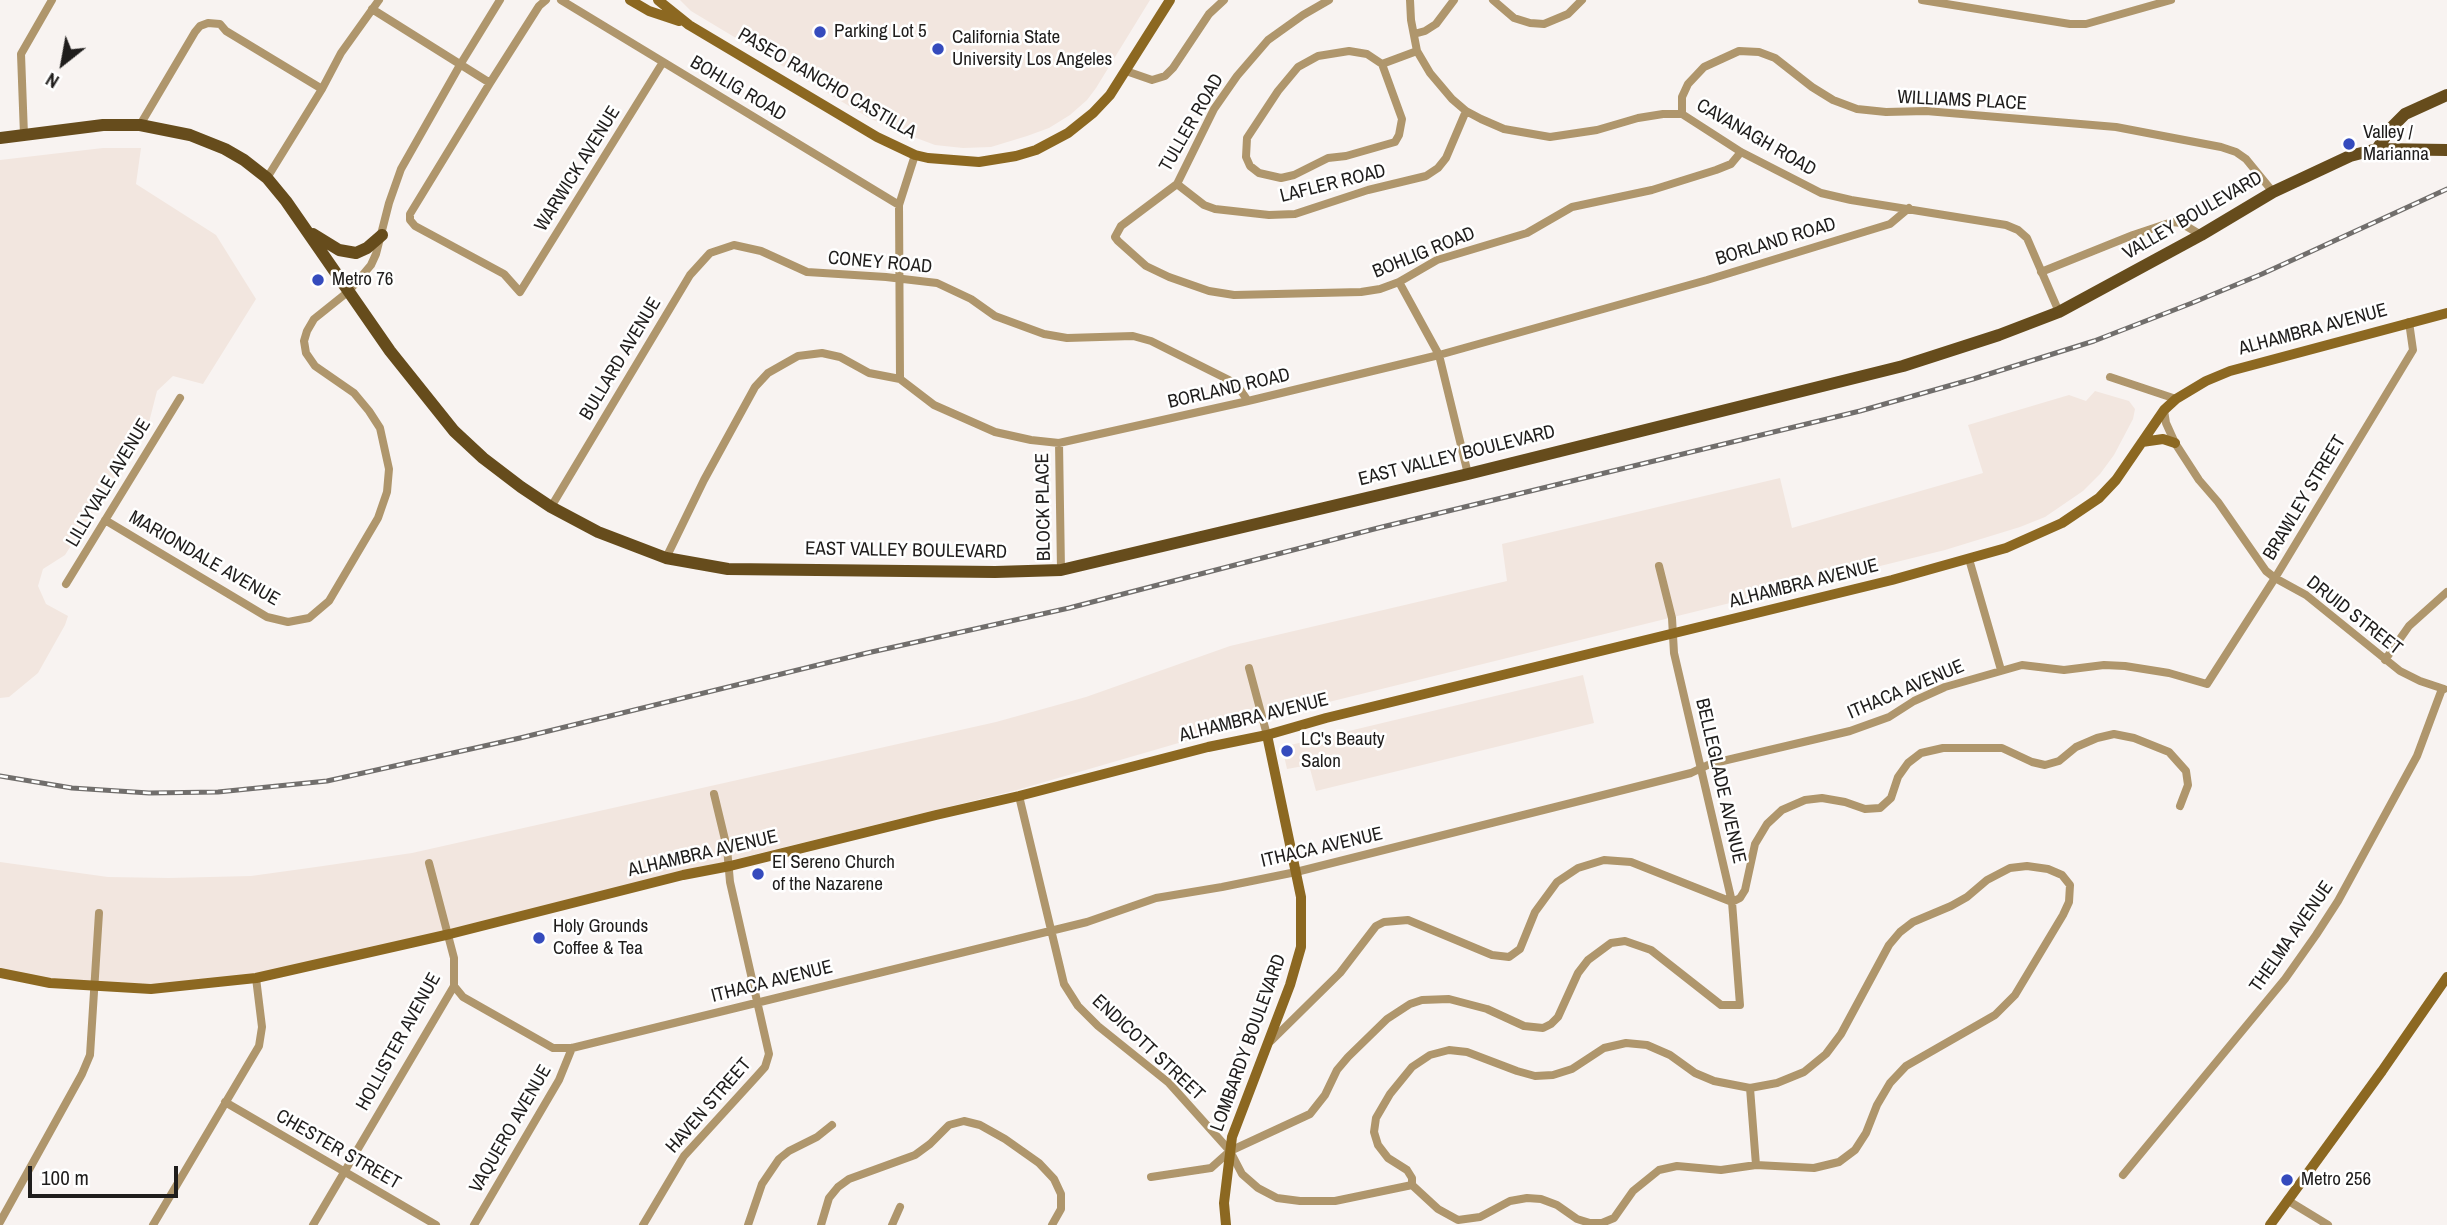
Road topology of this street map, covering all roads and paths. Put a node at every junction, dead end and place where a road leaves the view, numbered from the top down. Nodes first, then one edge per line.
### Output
1 (52, 0) edge
2 (379, 0) edge
3 (500, 0) edge
4 (546, 0) edge
5 (561, 0) edge
6 (630, 0) edge
7 (658, 0) edge
8 (1170, 0) edge
9 (1224, 0) edge
10 (1329, 0) edge
11 (1410, 0) edge
12 (1454, 0) edge
13 (1493, 0) edge
14 (1582, 0) edge
15 (1922, 0) edge
16 (2171, 0) edge
17 (372, 9) junction
18 (689, 25) junction
19 (1414, 34) junction
20 (1417, 51) junction
21 (663, 62) junction
22 (1382, 64) junction
23 (460, 65) junction
24 (1126, 71) junction
25 (490, 83) junction
26 (322, 89) junction
27 (2447, 94) edge
28 (1466, 111) junction
29 (1682, 114) junction
30 (140, 125) junction
31 (24, 135) junction
32 (0, 138) edge
33 (2377, 149) junction
34 (2447, 150) edge
35 (1741, 152) junction
36 (915, 155) junction
37 (267, 177) junction
38 (1177, 184) junction
39 (2273, 192) junction
40 (899, 205) junction
41 (1909, 208) junction
42 (307, 230) junction
43 (382, 235) junction
44 (2201, 235) junction
45 (1115, 237) joint
46 (733, 245) joint
47 (2041, 272) junction
48 (900, 278) junction
49 (1399, 282) junction
50 (349, 291) junction
51 (2059, 312) junction
52 (2447, 313) edge
53 (2409, 322) junction
54 (1965, 347) joint
55 (1439, 355) junction
56 (2110, 377) dead end
57 (900, 379) junction
58 (180, 398) dead end
59 (2176, 399) junction
60 (1248, 401) junction
61 (2164, 410) junction
62 (2142, 442) junction
63 (1059, 443) junction
64 (2175, 443) junction
65 (1468, 474) junction
66 (551, 507) junction
67 (105, 520) junction
68 (666, 558) junction
69 (1969, 559) junction
70 (1658, 566) dead end
71 (1061, 570) junction
72 (2275, 578) junction
73 (66, 584) dead end
74 (2447, 592) edge
75 (1673, 635) junction
76 (2385, 660) junction
77 (1249, 668) dead end
78 (2001, 670) junction
79 (2207, 684) joint
80 (2444, 689) edge
81 (1267, 735) junction
82 (1700, 768) junction
83 (714, 794) dead end
84 (1019, 796) junction
85 (2180, 806) dead end
86 (429, 863) dead end
87 (730, 866) junction
88 (1296, 872) junction
89 (1732, 902) junction
90 (99, 913) dead end
91 (1053, 930) junction
92 (450, 934) junction
93 (0, 973) edge
94 (2447, 977) edge
95 (256, 978) junction
96 (454, 986) junction
97 (96, 987) junction
98 (758, 1001) junction
99 (1267, 1045) junction
100 (572, 1048) junction
101 (1750, 1088) junction
102 (225, 1102) junction
103 (832, 1125) dead end
104 (1230, 1151) junction
105 (1756, 1165) junction
106 (344, 1171) junction
107 (2123, 1175) dead end
108 (1150, 1177) dead end
109 (1412, 1185) junction
110 (2287, 1200) junction
111 (900, 1207) dead end
112 (0, 1222) edge
113 (153, 1225) edge
114 (313, 1225) edge
115 (436, 1225) edge
116 (474, 1225) edge
117 (643, 1225) edge
118 (748, 1225) edge
119 (821, 1225) edge
120 (892, 1225) edge
121 (1052, 1225) edge
122 (1226, 1225) edge
123 (2270, 1225) edge
124 (2328, 1225) edge

1 - 31 street
2 - 17 street
3 - 23 street, MARIONDALE AVENUE
4 - 25 street
5 - 21 street, BOHLIG ROAD
6 - 18 main road
7 - 18 main road, PASEO RANCHO CASTILLA
8 - 24 main road, PASEO RANCHO CASTILLA
9 - 24 street
10 - 38 street, TULLER ROAD
11 - 19 street
12 - 19 street
13 - 14 street
15 - 16 street
17 - 23 street
17 - 26 street
18 - 36 main road, PASEO RANCHO CASTILLA
19 - 20 street
20 - 22 street
20 - 28 street, CAVANAGH ROAD
21 - 25 street, WARWICK AVENUE
21 - 40 street, BOHLIG ROAD
22 - 22 street
23 - 25 street
23 - 43 street, MARIONDALE AVENUE
24 - 36 main road, PASEO RANCHO CASTILLA
26 - 30 street
26 - 37 street
27 - 33 main road
28 - 29 street, CAVANAGH ROAD
28 - 38 street, LAFLER ROAD
29 - 35 street, CAVANAGH ROAD
29 - 39 street, WILLIAMS PLACE
30 - 31 main road, EAST VALLEY BOULEVARD
30 - 37 main road, EAST VALLEY BOULEVARD
31 - 32 main road, EAST VALLEY BOULEVARD
33 - 34 main road, VALLEY BOULEVARD
33 - 39 main road, VALLEY BOULEVARD
35 - 41 street, CAVANAGH ROAD
35 - 49 street, BOHLIG ROAD
36 - 40 street
37 - 42 main road, EAST VALLEY BOULEVARD
38 - 45 street, TULLER ROAD
39 - 44 main road, VALLEY BOULEVARD
40 - 48 street
41 - 47 street, CAVANAGH ROAD
41 - 55 street, BORLAND ROAD
42 - 43 main road
42 - 50 main road, EAST VALLEY BOULEVARD
43 - 50 street, MARIONDALE AVENUE
44 - 47 street
44 - 51 main road, VALLEY BOULEVARD
45 - 49 street, BOHLIG ROAD
46 - 48 street, CONEY ROAD
46 - 66 street, BULLARD AVENUE
47 - 51 street, CAVANAGH ROAD
48 - 57 street
48 - 60 street, CONEY ROAD
49 - 55 street
50 - 66 main road, EAST VALLEY BOULEVARD
50 - 67 street, MARIONDALE AVENUE
51 - 54 main road, VALLEY BOULEVARD
52 - 53 main road, ALHAMBRA AVENUE
53 - 59 main road, ALHAMBRA AVENUE
53 - 72 street, BRAWLEY STREET
54 - 65 main road, EAST VALLEY BOULEVARD
55 - 60 street, BORLAND ROAD
55 - 65 street
56 - 59 street
57 - 63 street, BORLAND ROAD
57 - 68 street, BORLAND ROAD
58 - 67 street, LILLYVALE AVENUE
59 - 61 main road, ALHAMBRA AVENUE
60 - 63 street, BORLAND ROAD
61 - 62 main road, ALHAMBRA AVENUE
61 - 64 street, DRUID STREET
62 - 64 main road
62 - 69 main road, ALHAMBRA AVENUE
63 - 71 street, BLOCK PLACE
64 - 72 street, DRUID STREET
65 - 71 main road, EAST VALLEY BOULEVARD
66 - 68 main road, EAST VALLEY BOULEVARD
67 - 73 street, LILLYVALE AVENUE
68 - 71 main road, EAST VALLEY BOULEVARD
69 - 75 main road, ALHAMBRA AVENUE
69 - 78 street
70 - 75 street, BELLEGLADE AVENUE
72 - 76 street, DRUID STREET
72 - 79 street, BRAWLEY STREET
74 - 76 street
75 - 81 main road, ALHAMBRA AVENUE
75 - 82 street, BELLEGLADE AVENUE
76 - 80 street, DRUID STREET
77 - 81 street, LOMBARDY BOULEVARD
78 - 79 street, ITHACA AVENUE
78 - 82 street, ITHACA AVENUE
80 - 107 street, THELMA AVENUE
81 - 84 main road, ALHAMBRA AVENUE
81 - 88 main road, LOMBARDY BOULEVARD
82 - 88 street, ITHACA AVENUE
82 - 89 street, BELLEGLADE AVENUE
83 - 87 street, HAVEN STREET
84 - 87 main road, ALHAMBRA AVENUE
84 - 91 street, ENDICOTT STREET
85 - 89 street
86 - 92 street, HOLLISTER AVENUE
87 - 92 main road, ALHAMBRA AVENUE
87 - 98 street, HAVEN STREET
88 - 91 street, ITHACA AVENUE
88 - 99 main road, LOMBARDY BOULEVARD
89 - 99 street
89 - 104 street, BELLEGLADE AVENUE
90 - 97 street
91 - 98 street, ITHACA AVENUE
91 - 104 street, ENDICOTT STREET
92 - 95 main road, ALHAMBRA AVENUE
92 - 96 street, HOLLISTER AVENUE
93 - 97 main road, ALHAMBRA AVENUE
94 - 110 main road
95 - 97 main road, ALHAMBRA AVENUE
95 - 102 street
96 - 100 street, ITHACA AVENUE
96 - 106 street, HOLLISTER AVENUE
97 - 112 street
98 - 100 street, ITHACA AVENUE
98 - 117 street, HAVEN STREET
99 - 104 main road, LOMBARDY BOULEVARD
100 - 116 street, VAQUERO AVENUE
101 - 105 street
101 - 105 street
101 - 109 street
102 - 106 street, CHESTER STREET
102 - 113 street
103 - 118 street
104 - 108 street
104 - 109 street, ENDICOTT STREET
104 - 122 main road, LOMBARDY BOULEVARD
105 - 109 street
106 - 114 street, HOLLISTER AVENUE
106 - 115 street, CHESTER STREET
110 - 123 main road
110 - 124 street
111 - 120 street
119 - 121 street

